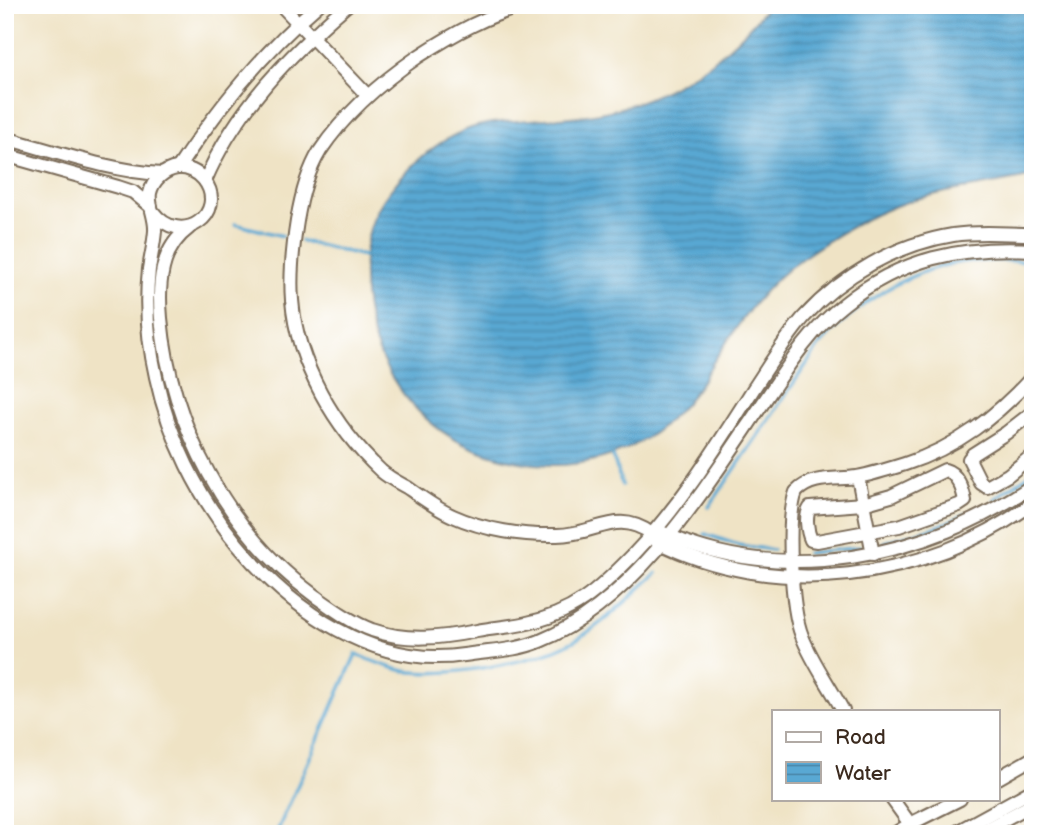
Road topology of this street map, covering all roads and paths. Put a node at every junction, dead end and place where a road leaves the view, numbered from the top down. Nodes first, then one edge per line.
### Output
1 (281, 5) edge
2 (318, 5) edge
3 (347, 5) edge
4 (529, 5) edge
5 (297, 23) junction
6 (311, 37) junction
7 (368, 95) junction
8 (5, 138) edge
9 (5, 155) edge
10 (178, 168) junction
11 (162, 174) junction
12 (205, 180) junction
13 (152, 210) junction
14 (189, 228) junction
15 (1033, 234) edge
16 (1033, 250) edge
17 (1033, 376) edge
18 (1028, 390) edge
19 (1033, 412) edge
20 (1033, 455) edge
21 (858, 477) junction
22 (1033, 485) edge
23 (863, 503) junction
24 (1033, 503) edge
25 (869, 533) junction
26 (658, 536) junction
27 (873, 554) junction
28 (791, 568) junction
29 (842, 710) edge
30 (1033, 758) edge
31 (1000, 777) edge
32 (1033, 790) edge
33 (893, 800) edge
34 (958, 800) edge
35 (1033, 804) edge
36 (910, 824) junction
37 (894, 834) edge
38 (953, 834) edge
39 (977, 834) edge

1 - 5 street
2 - 5 street
3 - 6 street
4 - 7 street
5 - 6 street
5 - 10 street
6 - 7 street
6 - 12 street
7 - 26 street
8 - 11 street
9 - 13 street
10 - 11 street
10 - 12 street
11 - 13 street
12 - 14 street
13 - 14 street
13 - 26 street
14 - 26 street
15 - 26 street
16 - 26 street
17 - 18 street
18 - 21 street
19 - 20 street
21 - 23 street
21 - 28 street
22 - 27 street
23 - 25 street
23 - 25 street
23 - 25 street
24 - 28 street
25 - 27 street
26 - 28 street
27 - 28 street
28 - 29 street
30 - 31 street
32 - 38 street
33 - 36 street
34 - 36 street
35 - 39 street
36 - 37 street

